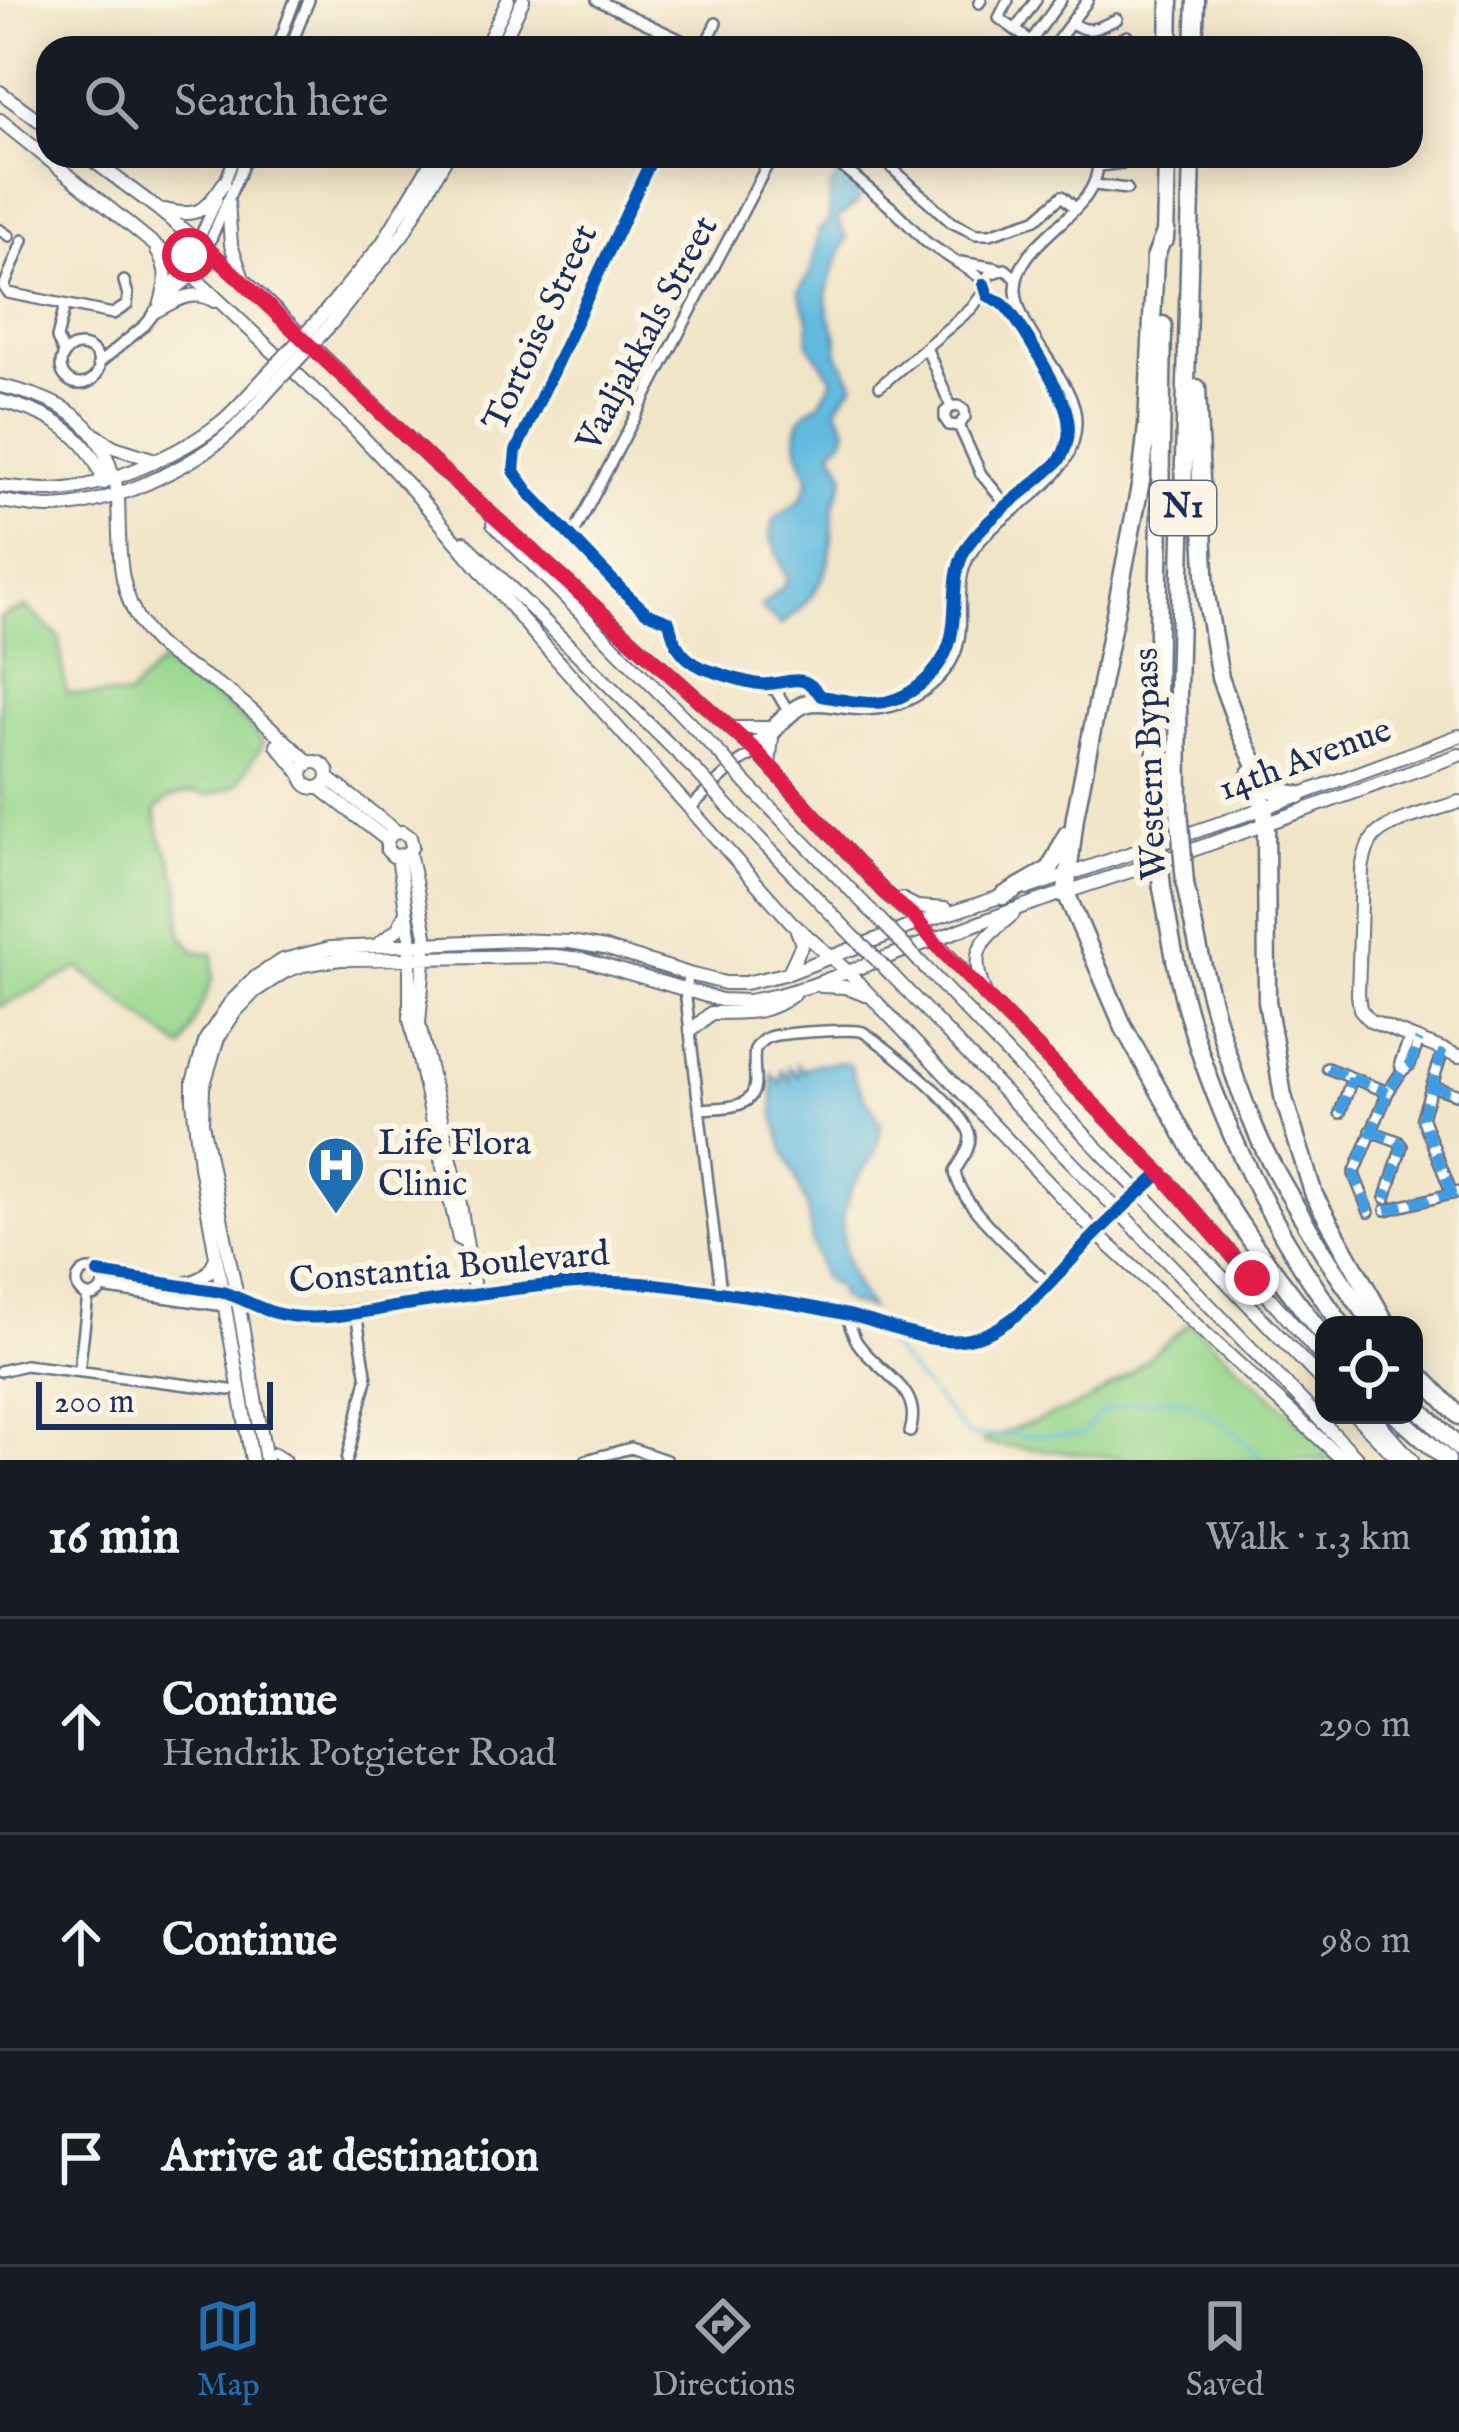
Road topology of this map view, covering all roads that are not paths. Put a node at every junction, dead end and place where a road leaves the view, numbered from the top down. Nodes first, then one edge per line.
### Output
1 (295, 0) edge
2 (309, 0) edge
3 (508, 0) edge
4 (523, 0) edge
5 (596, 0) edge
6 (1008, 0) edge
7 (1036, 0) edge
8 (1061, 0) edge
9 (1088, 0) edge
10 (1171, 0) edge
11 (1196, 0) edge
12 (1117, 19) dead end
13 (716, 22) dead end
14 (1071, 22) junction
15 (1015, 30) junction
16 (282, 36) edge
17 (295, 36) edge
18 (491, 36) edge
19 (506, 36) edge
20 (675, 36) edge
21 (708, 36) edge
22 (1023, 36) edge
23 (1041, 36) edge
24 (1061, 36) edge
25 (1170, 36) edge
26 (1194, 36) edge
27 (0, 92) edge
28 (36, 118) edge
29 (0, 120) edge
30 (36, 149) edge
31 (60, 168) edge
32 (103, 168) edge
33 (230, 168) edge
34 (242, 168) edge
35 (428, 168) edge
36 (440, 168) edge
37 (648, 168) edge
38 (766, 168) edge
39 (843, 168) edge
40 (892, 168) dead end
41 (1097, 168) edge
42 (1167, 168) edge
43 (1192, 168) edge
44 (224, 183) junction
45 (1095, 185) junction
46 (1127, 189) dead end
47 (228, 202) junction
48 (1191, 206) junction
49 (158, 208) junction
50 (1075, 208) junction
51 (1166, 230) junction
52 (144, 235) junction
53 (23, 240) dead end
54 (203, 245) junction
55 (1031, 253) junction
56 (955, 261) junction
57 (1002, 268) junction
58 (187, 272) junction
59 (244, 280) junction
60 (124, 281) dead end
61 (1017, 285) junction
62 (991, 294) junction
63 (65, 305) junction
64 (160, 305) junction
65 (225, 308) junction
66 (326, 321) junction
67 (123, 343) junction
68 (926, 347) junction
69 (69, 351) junction
70 (92, 351) junction
71 (98, 364) junction
72 (269, 381) junction
73 (0, 386) edge
74 (880, 386) dead end
75 (0, 401) edge
76 (96, 435) junction
77 (156, 460) junction
78 (433, 462) junction
79 (108, 478) junction
80 (990, 486) junction
81 (4, 487) edge
82 (30, 488) junction
83 (416, 494) junction
84 (112, 495) junction
85 (0, 501) edge
86 (18, 503) junction
87 (1011, 509) junction
88 (994, 519) junction
89 (572, 537) junction
90 (764, 685) junction
91 (820, 700) junction
92 (787, 709) junction
93 (730, 728) junction
94 (1240, 732) junction
95 (770, 733) junction
96 (1459, 736) edge
97 (754, 749) junction
98 (1459, 755) edge
99 (769, 765) junction
100 (306, 769) junction
101 (324, 782) junction
102 (1299, 795) junction
103 (1459, 802) edge
104 (690, 808) junction
105 (1265, 816) junction
106 (1075, 817) junction
107 (392, 836) junction
108 (404, 855) junction
109 (1066, 885) junction
110 (884, 892) junction
111 (1003, 896) junction
112 (970, 906) junction
113 (1024, 906) junction
114 (406, 910) junction
115 (792, 923) junction
116 (919, 923) junction
117 (934, 941) junction
118 (375, 946) junction
119 (417, 951) junction
120 (832, 956) junction
121 (847, 971) junction
122 (788, 973) junction
123 (688, 974) junction
124 (804, 988) junction
125 (685, 990) junction
126 (986, 996) junction
127 (872, 998) junction
128 (691, 1031) junction
129 (1414, 1038) junction
130 (1444, 1050) junction
131 (1459, 1056) edge
132 (1327, 1068) dead end
133 (1352, 1078) junction
134 (1432, 1086) junction
135 (1388, 1092) junction
136 (1459, 1095) edge
137 (700, 1109) junction
138 (1340, 1113) dead end
139 (1371, 1131) junction
140 (1161, 1173) junction
141 (1455, 1193) edge
142 (1386, 1198) dead end
143 (1386, 1210) dead end
144 (1369, 1212) dead end
145 (1096, 1232) junction
146 (1081, 1250) junction
147 (1116, 1251) junction
148 (216, 1257) junction
149 (98, 1273) junction
150 (1048, 1284) junction
151 (173, 1285) junction
152 (102, 1288) junction
153 (721, 1292) junction
154 (88, 1296) junction
155 (472, 1296) junction
156 (223, 1299) junction
157 (242, 1303) junction
158 (356, 1313) junction
159 (846, 1314) junction
160 (1336, 1316) edge
161 (1367, 1316) edge
162 (1382, 1316) edge
163 (1315, 1325) edge
164 (1315, 1350) edge
165 (3, 1368) edge
166 (80, 1371) junction
167 (1423, 1373) edge
168 (1315, 1374) edge
169 (1423, 1375) edge
170 (230, 1390) dead end
171 (1459, 1405) edge
172 (1423, 1413) edge
173 (1459, 1416) edge
174 (1364, 1424) edge
175 (1380, 1424) edge
176 (1406, 1424) edge
177 (910, 1432) dead end
178 (1459, 1448) edge
179 (270, 1456) edge
180 (252, 1460) edge
181 (285, 1460) edge
182 (347, 1460) edge
183 (586, 1460) edge
184 (666, 1460) edge
185 (1343, 1460) edge
186 (1359, 1460) edge
187 (1400, 1460) edge
188 (1412, 1460) edge
189 (1447, 1460) edge

1 - 16 street
2 - 17 street
3 - 18 main road
4 - 19 main road
5 - 20 street
6 - 15 street
7 - 15 street
8 - 23 street
9 - 14 street
10 - 25 highway
11 - 26 highway
12 - 14 street
13 - 21 street
14 - 24 street
15 - 22 street
27 - 28 main road
29 - 30 main road
31 - 52 main road
32 - 49 main road
33 - 44 street
34 - 47 street
35 - 66 main road
36 - 66 main road
37 - 89 street, Tortoise Street
38 - 89 street, Vaaljakkals Street
39 - 56 street
40 - 50 street
41 - 45 street
42 - 51 highway, Western Bypass / N1
43 - 48 highway, Western Bypass / N1
44 - 49 main road
44 - 54 street
45 - 46 street
45 - 50 street
47 - 54 street
47 - 59 main road
48 - 94 highway
48 - 161 highway, Western Bypass / N1, bridge
49 - 54 main road
50 - 55 street
51 - 106 highway
51 - 160 highway, Western Bypass / N1, bridge
52 - 58 main road
52 - 64 main road
53 - 63 street
54 - 58 street
54 - 59 main road
55 - 57 street
55 - 61 street
56 - 57 street
56 - 62 street
57 - 61 street
57 - 62 street
58 - 64 street
58 - 65 main road
59 - 78 main road
60 - 63 street
61 - 62 street
61 - 87 street
62 - 68 street
62 - 87 street
63 - 69 street
64 - 65 main road
64 - 67 street
65 - 83 main road
66 - 72 main road, bridge
67 - 70 street
67 - 71 street
68 - 74 street
68 - 80 street
69 - 70 street
69 - 71 street
70 - 71 street
72 - 77 main road
72 - 84 main road
73 - 76 main road
75 - 79 main road
76 - 77 main road
76 - 79 main road
77 - 79 main road
78 - 93 main road
78 - 168 main road, bridge
79 - 82 main road
79 - 84 main road
80 - 87 street
80 - 88 street
81 - 82 main road
81 - 86 main road
82 - 86 main road
83 - 104 main road
83 - 186 main road, bridge
84 - 86 main road
84 - 100 main road
85 - 86 main road
87 - 88 street
87 - 91 street
88 - 91 street
89 - 90 street
90 - 91 street
90 - 92 street
91 - 92 street
91 - 95 street
92 - 95 street
93 - 95 main road
93 - 97 main road
94 - 102 highway
94 - 105 highway
95 - 97 street
95 - 99 main road
96 - 102 main road, 14th Avenue
97 - 99 main road
97 - 104 street
98 - 105 main road, 14th Avenue
99 - 110 main road
100 - 101 main road
100 - 101 main road
101 - 107 main road
102 - 105 main road, 14th Avenue
103 - 129 main road
104 - 115 main road
105 - 109 main road, 14th Avenue
105 - 162 highway
106 - 109 highway
106 - 111 highway
107 - 108 main road
107 - 108 main road
108 - 114 main road
108 - 119 main road
109 - 111 main road, 14th Avenue
109 - 113 main road, 14th Avenue
109 - 163 highway
110 - 112 main road
110 - 116 main road
111 - 112 main road, 14th Avenue
112 - 116 main road, 14th Avenue
113 - 117 main road, 14th Avenue
113 - 126 main road
114 - 118 main road
114 - 119 main road
115 - 120 main road
115 - 122 main road
116 - 117 main road
116 - 120 main road, 14th Avenue
117 - 121 main road, 14th Avenue
117 - 126 main road
118 - 119 main road
118 - 148 main road
119 - 123 main road, 14th Avenue
119 - 125 main road
119 - 155 main road
119 - 157 main road
120 - 121 main road
120 - 122 main road, 14th Avenue
121 - 124 main road, 14th Avenue
121 - 127 main road
122 - 123 main road, 14th Avenue
123 - 125 street
124 - 125 main road
124 - 127 main road
124 - 128 main road
125 - 128 street
126 - 140 main road
127 - 145 main road
128 - 137 street
129 - 130 main road
129 - 135 street
130 - 131 main road
130 - 134 street
132 - 133 street
133 - 135 street
133 - 138 street
134 - 136 street
134 - 141 street
135 - 139 street
137 - 150 street
137 - 153 street
139 - 142 street
139 - 144 street
140 - 145 main road, Constantia Boulevard
140 - 164 main road
141 - 143 street
145 - 146 main road, Constantia Boulevard
145 - 147 main road
146 - 147 main road
146 - 150 main road, Constantia Boulevard
147 - 185 main road
148 - 151 main road
148 - 156 main road
149 - 151 street
149 - 152 street
149 - 154 street
150 - 159 main road, Constantia Boulevard
151 - 156 street
152 - 154 street
152 - 156 street
153 - 155 main road, Constantia Boulevard
153 - 159 main road, Constantia Boulevard
154 - 166 street
155 - 158 main road, Constantia Boulevard
156 - 157 main road, Constantia Boulevard
156 - 180 main road
157 - 158 main road, Constantia Boulevard
157 - 179 main road
158 - 182 street
159 - 177 street
165 - 166 street
166 - 170 street
167 - 171 highway
169 - 173 highway
172 - 178 highway
174 - 187 main road
175 - 188 main road
176 - 189 highway
179 - 181 street
183 - 184 street

